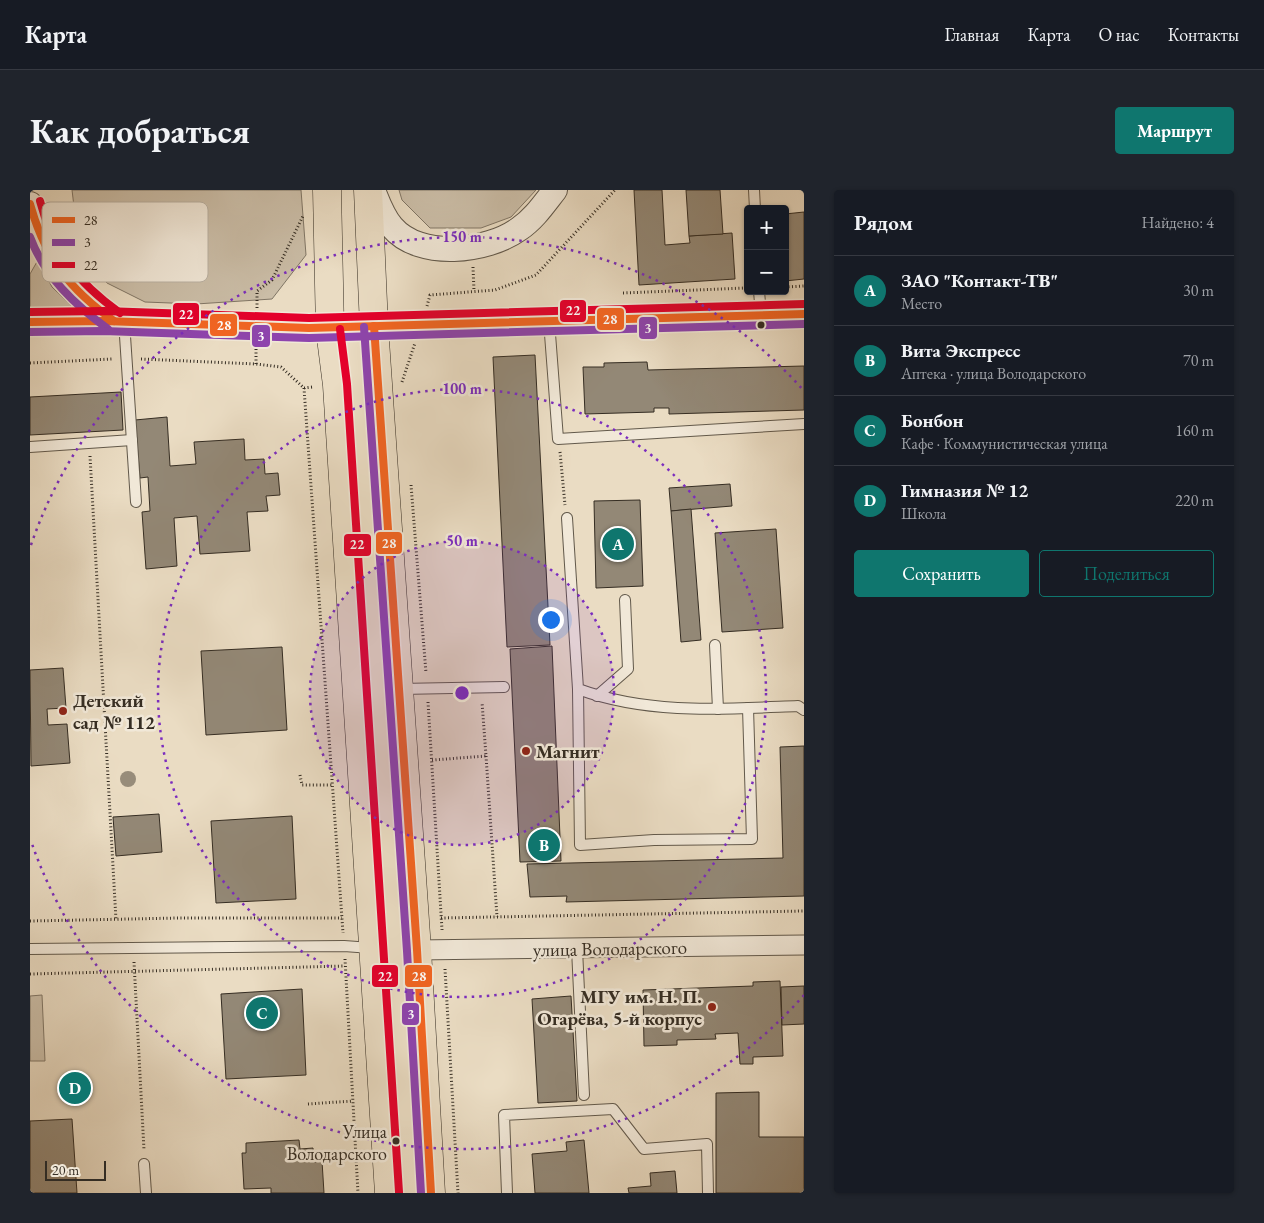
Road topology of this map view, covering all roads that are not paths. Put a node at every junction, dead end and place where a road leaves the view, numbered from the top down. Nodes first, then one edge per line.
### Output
1 (327, 190) edge
2 (368, 190) edge
3 (373, 190) edge
4 (555, 190) edge
5 (754, 190) edge
6 (30, 204) edge
7 (755, 205) edge
8 (42, 239) edge
9 (69, 282) edge
10 (759, 295) edge
11 (804, 314) edge
12 (761, 315) junction
13 (119, 321) junction
14 (549, 321) junction
15 (30, 322) edge
16 (374, 326) junction
17 (330, 330) junction
18 (804, 424) edge
19 (132, 440) junction
20 (30, 448) edge
21 (136, 502) dead end
22 (567, 518) road end
23 (624, 600) dead end
24 (715, 645) dead end
25 (504, 687) dead end
26 (399, 689) junction
27 (578, 689) junction
28 (597, 696) junction
29 (748, 708) junction
30 (718, 709) junction
31 (804, 710) edge
32 (804, 945) edge
33 (374, 948) junction
34 (30, 949) edge
35 (577, 949) junction
36 (416, 950) junction
37 (584, 1094) dead end
38 (144, 1164) road end
39 (146, 1193) edge
40 (389, 1193) edge
41 (431, 1193) edge
42 (507, 1193) edge
43 (708, 1193) edge

1 - 17 main road
2 - 16 main road
3 - 4 street
5 - 7 lane
6 - 8 street
9 - 13 street
10 - 12 lane
11 - 12 street
12 - 14 street
13 - 15 street
13 - 17 street
13 - 19 lane
14 - 16 street
14 - 18 lane
16 - 17 main road
16 - 26 main road
17 - 33 main road
19 - 20 lane
19 - 21 lane
22 - 27 lane
23 - 28 lane
24 - 30 lane
25 - 26 lane
26 - 36 main road
27 - 28 lane
27 - 29 lane
28 - 30 lane
29 - 30 lane
29 - 31 lane
32 - 35 street, улица Володарского
33 - 34 lane
33 - 40 main road
35 - 36 street, улица Володарского
35 - 37 lane
36 - 41 main road
38 - 39 lane
42 - 43 lane

